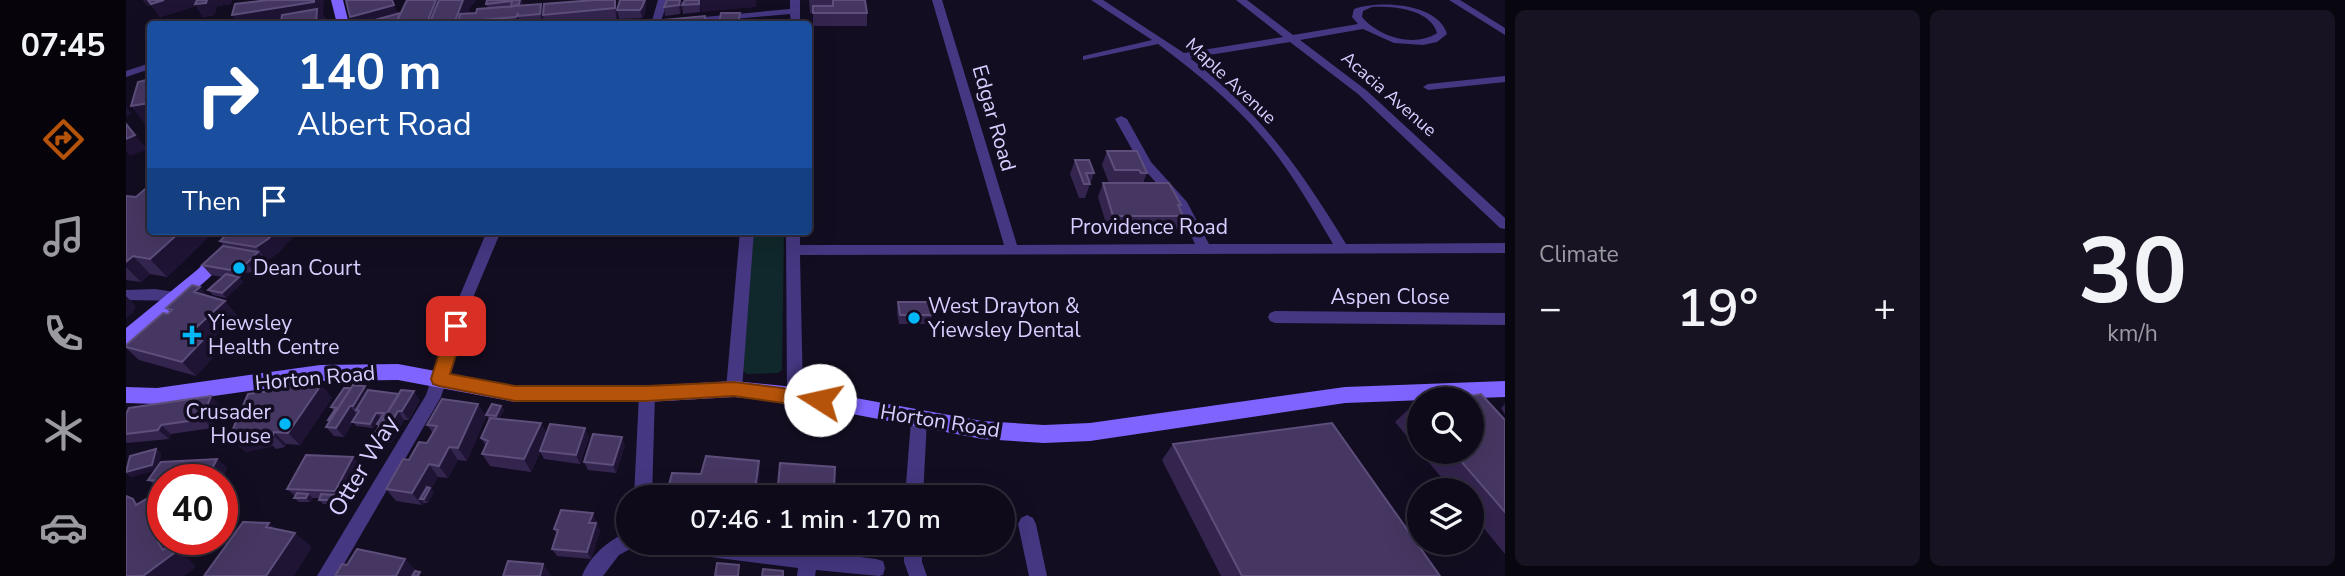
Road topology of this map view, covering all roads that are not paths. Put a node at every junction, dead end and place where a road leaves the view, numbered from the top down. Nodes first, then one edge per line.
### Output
1 (337, 0) edge
2 (663, 0) edge
3 (937, 0) edge
4 (1096, 0) edge
5 (1241, 0) edge
6 (1454, 0) edge
7 (1388, 2) edge
8 (795, 5) edge
9 (761, 19) edge
10 (341, 21) edge
11 (656, 21) edge
12 (719, 21) edge
13 (1365, 26) junction
14 (1505, 32) edge
15 (1295, 38) junction
16 (1160, 41) junction
17 (1181, 57) junction
18 (1087, 58) dead end
19 (147, 67) edge
20 (126, 74) edge
21 (1505, 79) edge
22 (1428, 87) dead end
23 (1121, 119) dead end
24 (1505, 225) edge
25 (243, 235) edge
26 (492, 235) edge
27 (747, 235) edge
28 (793, 235) edge
29 (1204, 248) junction
30 (1342, 248) junction
31 (1505, 248) edge
32 (1012, 249) junction
33 (793, 250) junction
34 (126, 295) edge
35 (176, 297) junction
36 (1275, 317) dead end
37 (1505, 319) edge
38 (126, 339) edge
39 (439, 379) junction
40 (734, 389) junction
41 (1505, 389) edge
42 (647, 394) junction
43 (126, 395) edge
44 (795, 395) junction
45 (919, 421) junction
46 (643, 485) edge
47 (915, 485) edge
48 (1027, 524) dead end
49 (616, 547) edge
50 (735, 555) edge
51 (913, 555) edge
52 (807, 568) edge
53 (876, 568) dead end
54 (326, 576) edge
55 (591, 576) edge
56 (918, 576) edge
57 (1038, 576) edge

1 - 10 street
2 - 11 street
3 - 32 street, Edgar Road
4 - 16 street, Maple Avenue
5 - 15 street, Acacia Avenue
6 - 14 street
7 - 13 street
7 - 13 street
8 - 9 street
9 - 12 street
13 - 15 street
15 - 17 street
15 - 24 street, Acacia Avenue
16 - 17 street, Maple Avenue
16 - 18 street
17 - 30 street, Maple Avenue
19 - 20 street
21 - 22 street
23 - 29 street
25 - 35 street
26 - 39 street, Otter Way
27 - 40 street
28 - 33 street
29 - 30 street, Providence Road
29 - 32 street, Providence Road
30 - 31 street, Providence Road
32 - 33 street, Providence Road
33 - 44 street
34 - 35 street
35 - 38 street
36 - 37 street, Aspen Close
39 - 42 street, Horton Road
39 - 43 street, Horton Road
39 - 54 street, Otter Way
40 - 42 street, Horton Road
40 - 44 street, Horton Road
41 - 45 street, Horton Road
42 - 46 street
44 - 45 street, Horton Road
45 - 47 street
48 - 57 street
49 - 55 street
50 - 52 street
51 - 56 street
52 - 53 street

